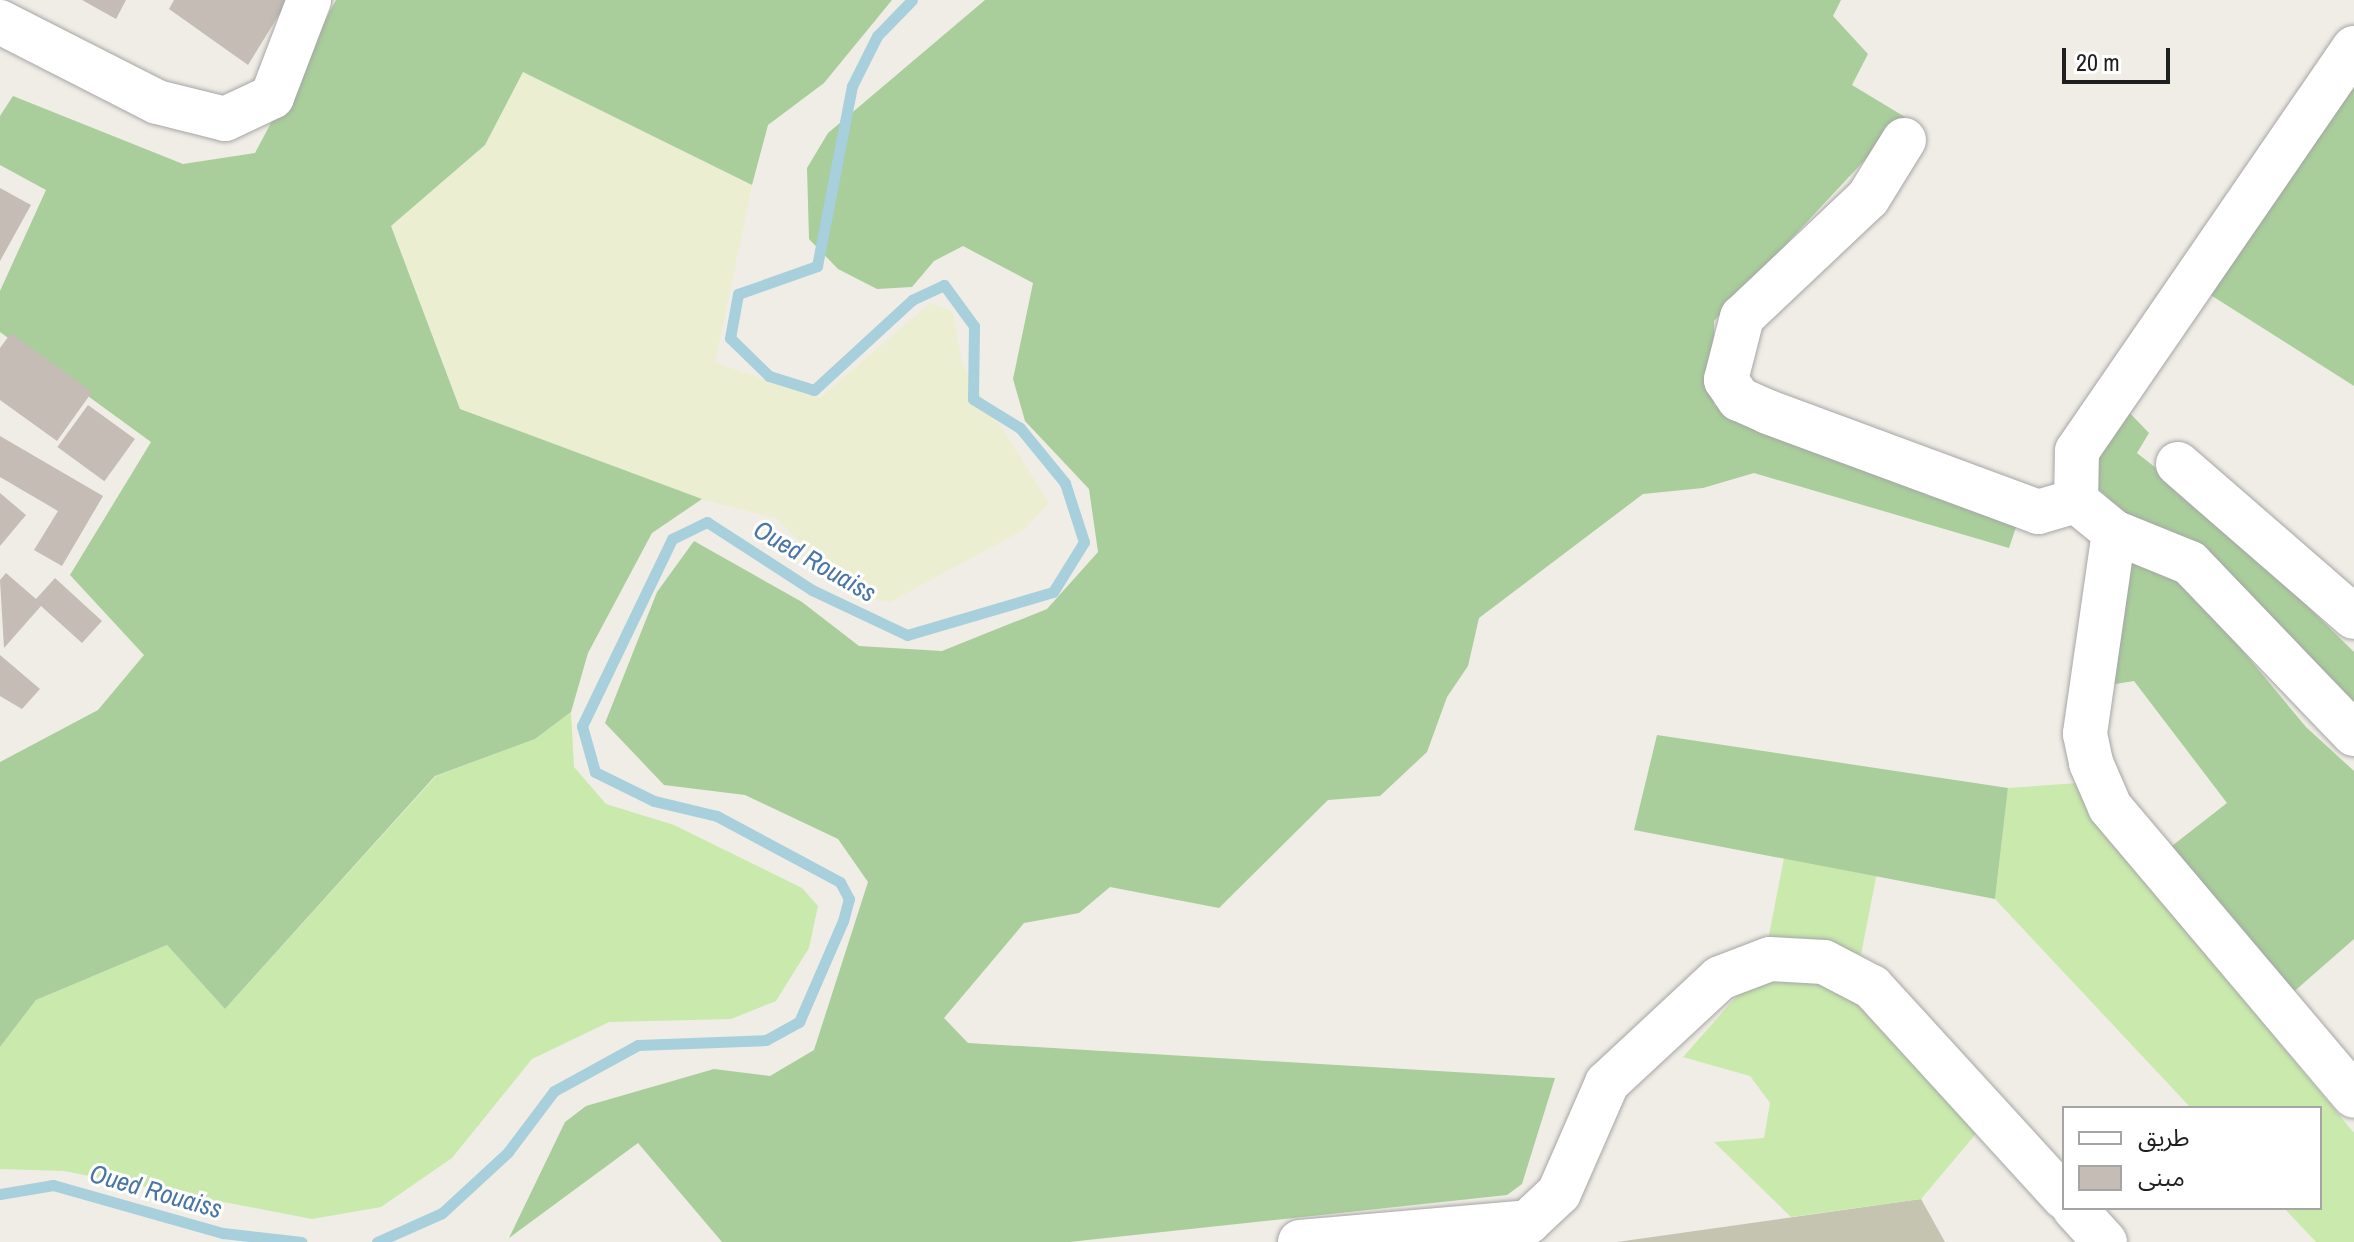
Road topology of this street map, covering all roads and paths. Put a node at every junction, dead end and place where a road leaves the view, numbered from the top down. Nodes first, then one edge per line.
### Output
1 (309, 0) edge
2 (0, 22) edge
3 (2354, 48) edge
4 (1904, 140) dead end
5 (2178, 464) dead end
6 (2076, 501) junction
7 (2114, 532) junction
8 (2354, 617) edge
9 (2354, 734) edge
10 (2354, 1096) edge
11 (2062, 1195) edge
12 (2076, 1210) edge
13 (1300, 1242) edge
14 (2105, 1242) edge

1 - 2 street
3 - 6 street
4 - 6 street
5 - 8 street
6 - 7 street
7 - 9 street
7 - 10 street
11 - 13 street
12 - 14 street

